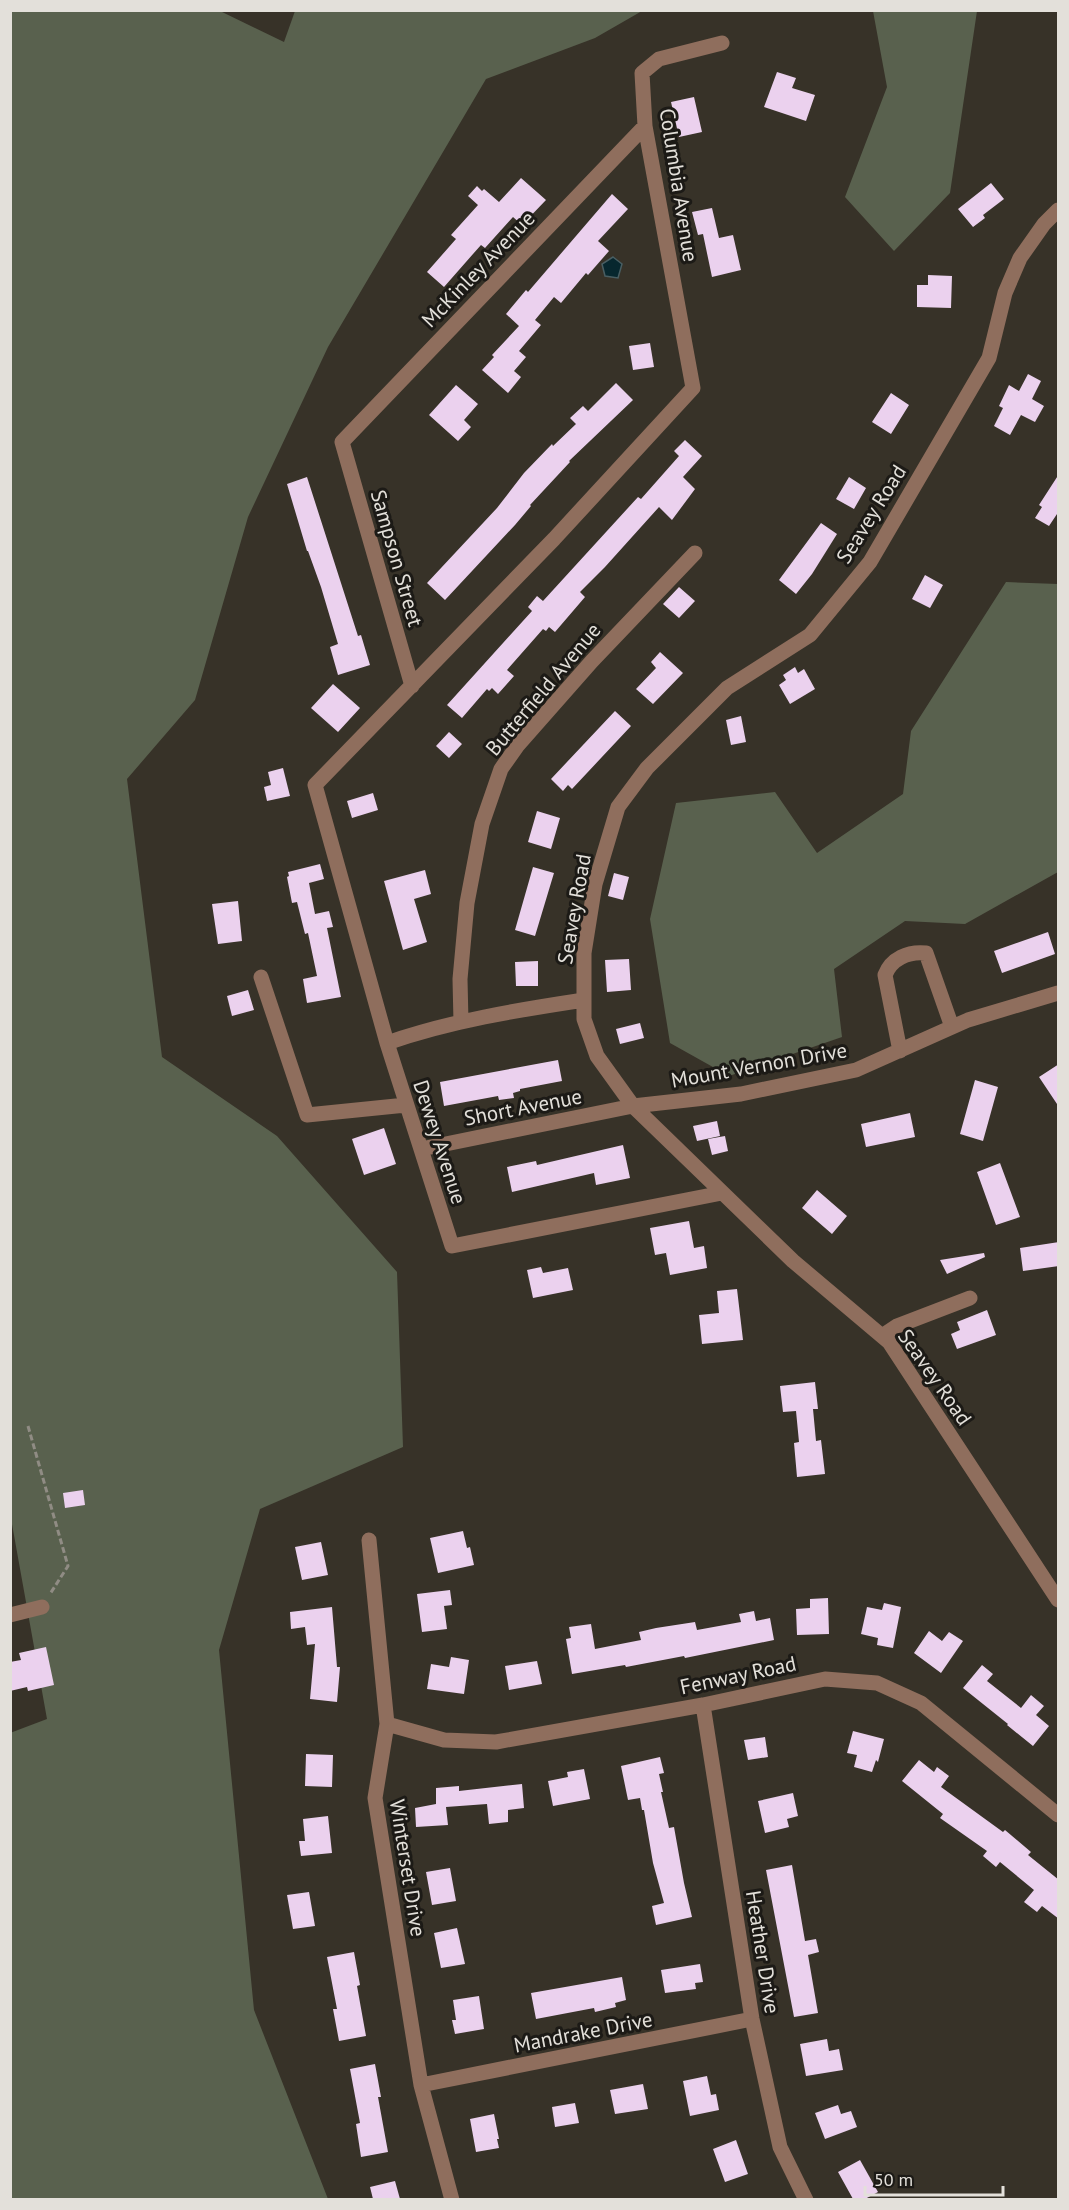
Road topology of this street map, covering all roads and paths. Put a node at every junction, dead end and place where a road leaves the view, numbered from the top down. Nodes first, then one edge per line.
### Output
1 (722, 43) dead end
2 (645, 126) junction
3 (1059, 210) edge
4 (342, 442) joint
5 (695, 553) dead end
6 (412, 686) junction
7 (261, 977) dead end
8 (1059, 993) edge
9 (584, 1000) junction
10 (461, 1022) junction
11 (952, 1027) junction
12 (387, 1043) junction
13 (900, 1051) junction
14 (406, 1105) junction
15 (633, 1106) junction
16 (421, 1149) junction
17 (722, 1193) junction
18 (970, 1298) dead end
19 (882, 1336) junction
20 (27, 1426) dead end
21 (369, 1540) dead end
22 (1059, 1600) edge
23 (42, 1607) joint
24 (10, 1615) edge
25 (703, 1705) junction
26 (387, 1724) junction
27 (1059, 1815) edge
28 (752, 2019) junction
29 (422, 2085) junction
30 (452, 2199) edge
31 (806, 2199) edge

1 - 2 street, Columbia Avenue
2 - 4 street, McKinley Avenue
2 - 6 street, Columbia Avenue
3 - 9 street, Seavey Road
4 - 6 street, Sampson Street
5 - 10 street, Butterfield Avenue
6 - 12 street, Dewey Avenue
7 - 14 street
8 - 11 street, Mount Vernon Drive
9 - 10 street
9 - 15 street, Seavey Road
10 - 12 street
11 - 13 street, Mount Vernon Drive
11 - 13 street
12 - 14 street, Dewey Avenue
13 - 15 street, Mount Vernon Drive
14 - 16 street, Dewey Avenue
15 - 16 street, Short Avenue
15 - 17 street, Seavey Road
16 - 17 street, Dewey Avenue
17 - 19 street, Seavey Road
18 - 19 street
19 - 22 street, Seavey Road
20 - 23 path
21 - 26 street, Winterset Drive
23 - 24 street
25 - 26 street, Fenway Road
25 - 27 street, Fenway Road
25 - 28 street, Heather Drive
26 - 29 street, Winterset Drive
28 - 29 street, Mandrake Drive
28 - 31 street, Heather Drive
29 - 30 street, Winterset Drive

